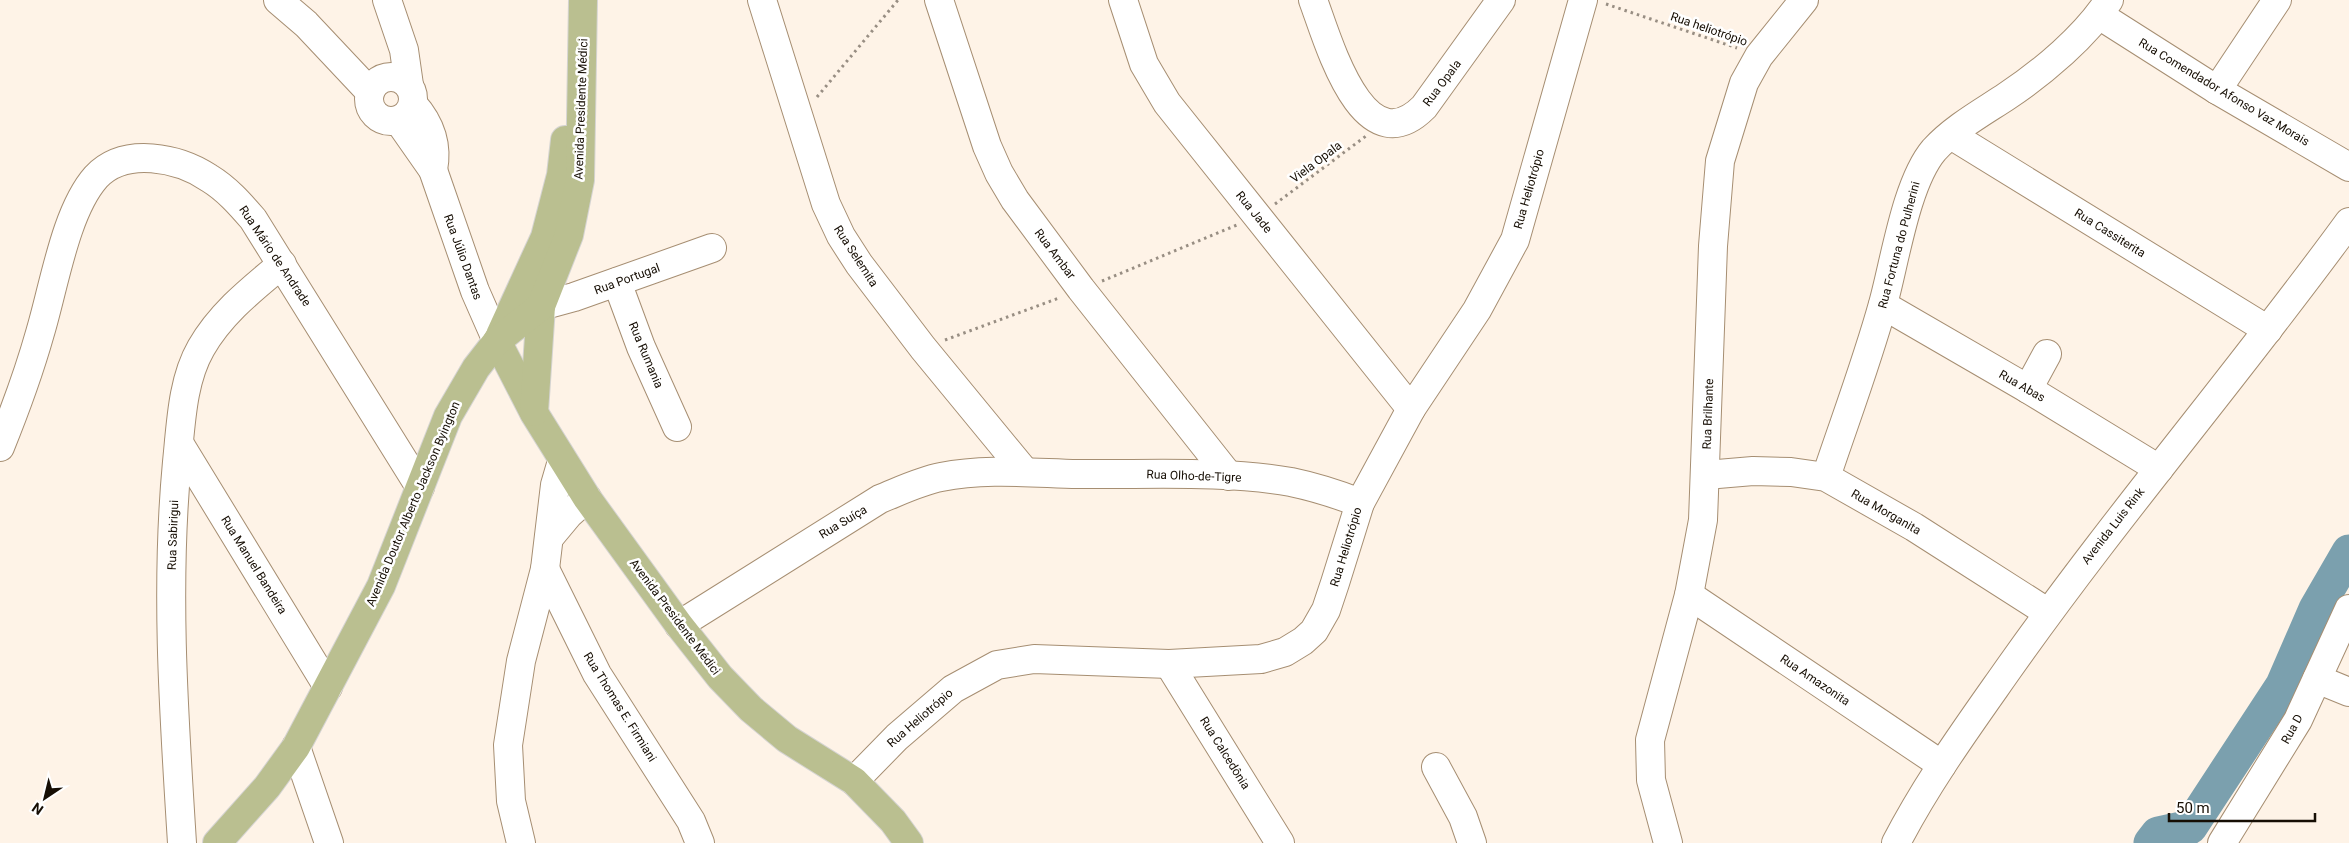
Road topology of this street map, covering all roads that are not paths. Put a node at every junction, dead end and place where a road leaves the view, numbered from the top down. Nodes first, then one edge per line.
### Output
1 (278, 0) edge
2 (570, 0) edge
3 (583, 0) edge
4 (762, 0) edge
5 (939, 0) edge
6 (1123, 0) edge
7 (1313, 0) edge
8 (1501, 0) edge
9 (1804, 0) edge
10 (2277, 0) edge
11 (1594, 2) edge
12 (2104, 7) edge
13 (391, 11) edge
14 (2217, 90) junction
15 (395, 96) junction
16 (1952, 135) junction
17 (2349, 167) edge
18 (2349, 222) edge
19 (712, 248) dead end
20 (282, 264) junction
21 (617, 282) junction
22 (1883, 305) junction
23 (541, 306) junction
24 (2268, 330) junction
25 (497, 341) junction
26 (2047, 354) dead end
27 (2028, 389) junction
28 (1411, 409) junction
29 (534, 413) junction
30 (677, 427) dead end
31 (179, 443) junction
32 (0, 447) edge
33 (562, 461) junction
34 (2159, 469) junction
35 (1025, 472) junction
36 (1706, 475) junction
37 (1229, 476) junction
38 (1826, 477) junction
39 (420, 487) junction
40 (587, 498) junction
41 (1360, 503) junction
42 (549, 538) junction
43 (545, 568) junction
44 (1689, 595) junction
45 (2349, 609) edge
46 (2047, 612) junction
47 (679, 625) junction
48 (2341, 652) edge
49 (1169, 664) junction
50 (2317, 679) junction
51 (328, 687) junction
52 (2349, 692) edge
53 (296, 747) junction
54 (1942, 765) junction
55 (1436, 767) dead end
56 (854, 781) junction
57 (182, 843) edge
58 (217, 843) edge
59 (329, 843) edge
60 (521, 843) edge
61 (700, 843) edge
62 (909, 843) edge
63 (1280, 843) edge
64 (1472, 843) edge
65 (1668, 843) edge
66 (1896, 843) edge
67 (2222, 843) edge

1 - 15 street, Rua Júlio Dantas
2 - 25 main road, Avenida Presidente Médici
3 - 23 main road, Avenida Presidente Médici
4 - 35 street, Rua Selemita
5 - 37 street, Rua Ambar
6 - 28 street, Rua Jade
7 - 8 street, Rua Opala
9 - 36 street, Rua Brilhante
10 - 14 street
11 - 28 street, Rua Heliotrópio
12 - 14 street, Rua Comendador Afonso Vaz Morais
12 - 16 street, Rua Fortuna do Pulherini
13 - 15 street
14 - 17 street, Rua Comendador Afonso Vaz Morais
15 - 25 street, Rua Júlio Dantas
16 - 22 street, Rua Fortuna do Pulherini
16 - 24 street, Rua Cassiterita
18 - 24 street, Avenida Luis Rink
19 - 21 street, Rua Portugal
20 - 31 street, Rua Sabirigui
20 - 32 street, Rua Mário de Andrade
20 - 39 street, Rua Mário de Andrade
21 - 23 street, Rua Portugal
21 - 30 street, Rua Rumania
22 - 27 street, Rua Abas
22 - 38 street, Rua Fortuna do Pulherini
23 - 25 main road, Avenida Presidente Médici
23 - 29 main road
24 - 34 street, Avenida Luis Rink
25 - 29 main road, Avenida Presidente Médici
25 - 39 main road, Avenida Doutor Alberto Jackson Byington
26 - 27 street
27 - 34 street, Rua Abas
28 - 41 street, Rua Heliotrópio
29 - 33 main road, Avenida Presidente Médici
31 - 51 street, Rua Manuel Bandeira
31 - 57 street, Rua Sabirigui
33 - 40 main road, Avenida Presidente Médici
33 - 42 street
34 - 46 street, Avenida Luis Rink
35 - 37 street, Rua Olho-de-Tigre
35 - 47 street, Rua Suíça
36 - 38 street, Rua Morganita
36 - 44 street, Rua Brilhante
37 - 41 street, Rua Olho-de-Tigre
38 - 46 street, Rua Morganita
39 - 51 main road, Avenida Doutor Alberto Jackson Byington
40 - 42 street
40 - 47 main road, Avenida Presidente Médici
41 - 49 street, Rua Heliotrópio
42 - 43 street
43 - 60 street
43 - 61 street, Rua Thomas E. Firmiani
44 - 54 street, Rua Amazonita
44 - 65 street, Rua Brilhante
45 - 48 street, Rua D
46 - 54 street, Avenida Luis Rink
47 - 56 main road, Avenida Presidente Médici
48 - 50 street, Rua D
49 - 56 street, Rua Heliotrópio
49 - 63 street, Rua Calcedônia
50 - 52 street
50 - 67 street, Rua D
51 - 53 main road, Avenida Doutor Alberto Jackson Byington
53 - 58 main road, Avenida Doutor Alberto Jackson Byington
53 - 59 street
54 - 66 street, Avenida Luis Rink
55 - 64 street
56 - 62 main road, Avenida Presidente Médici

